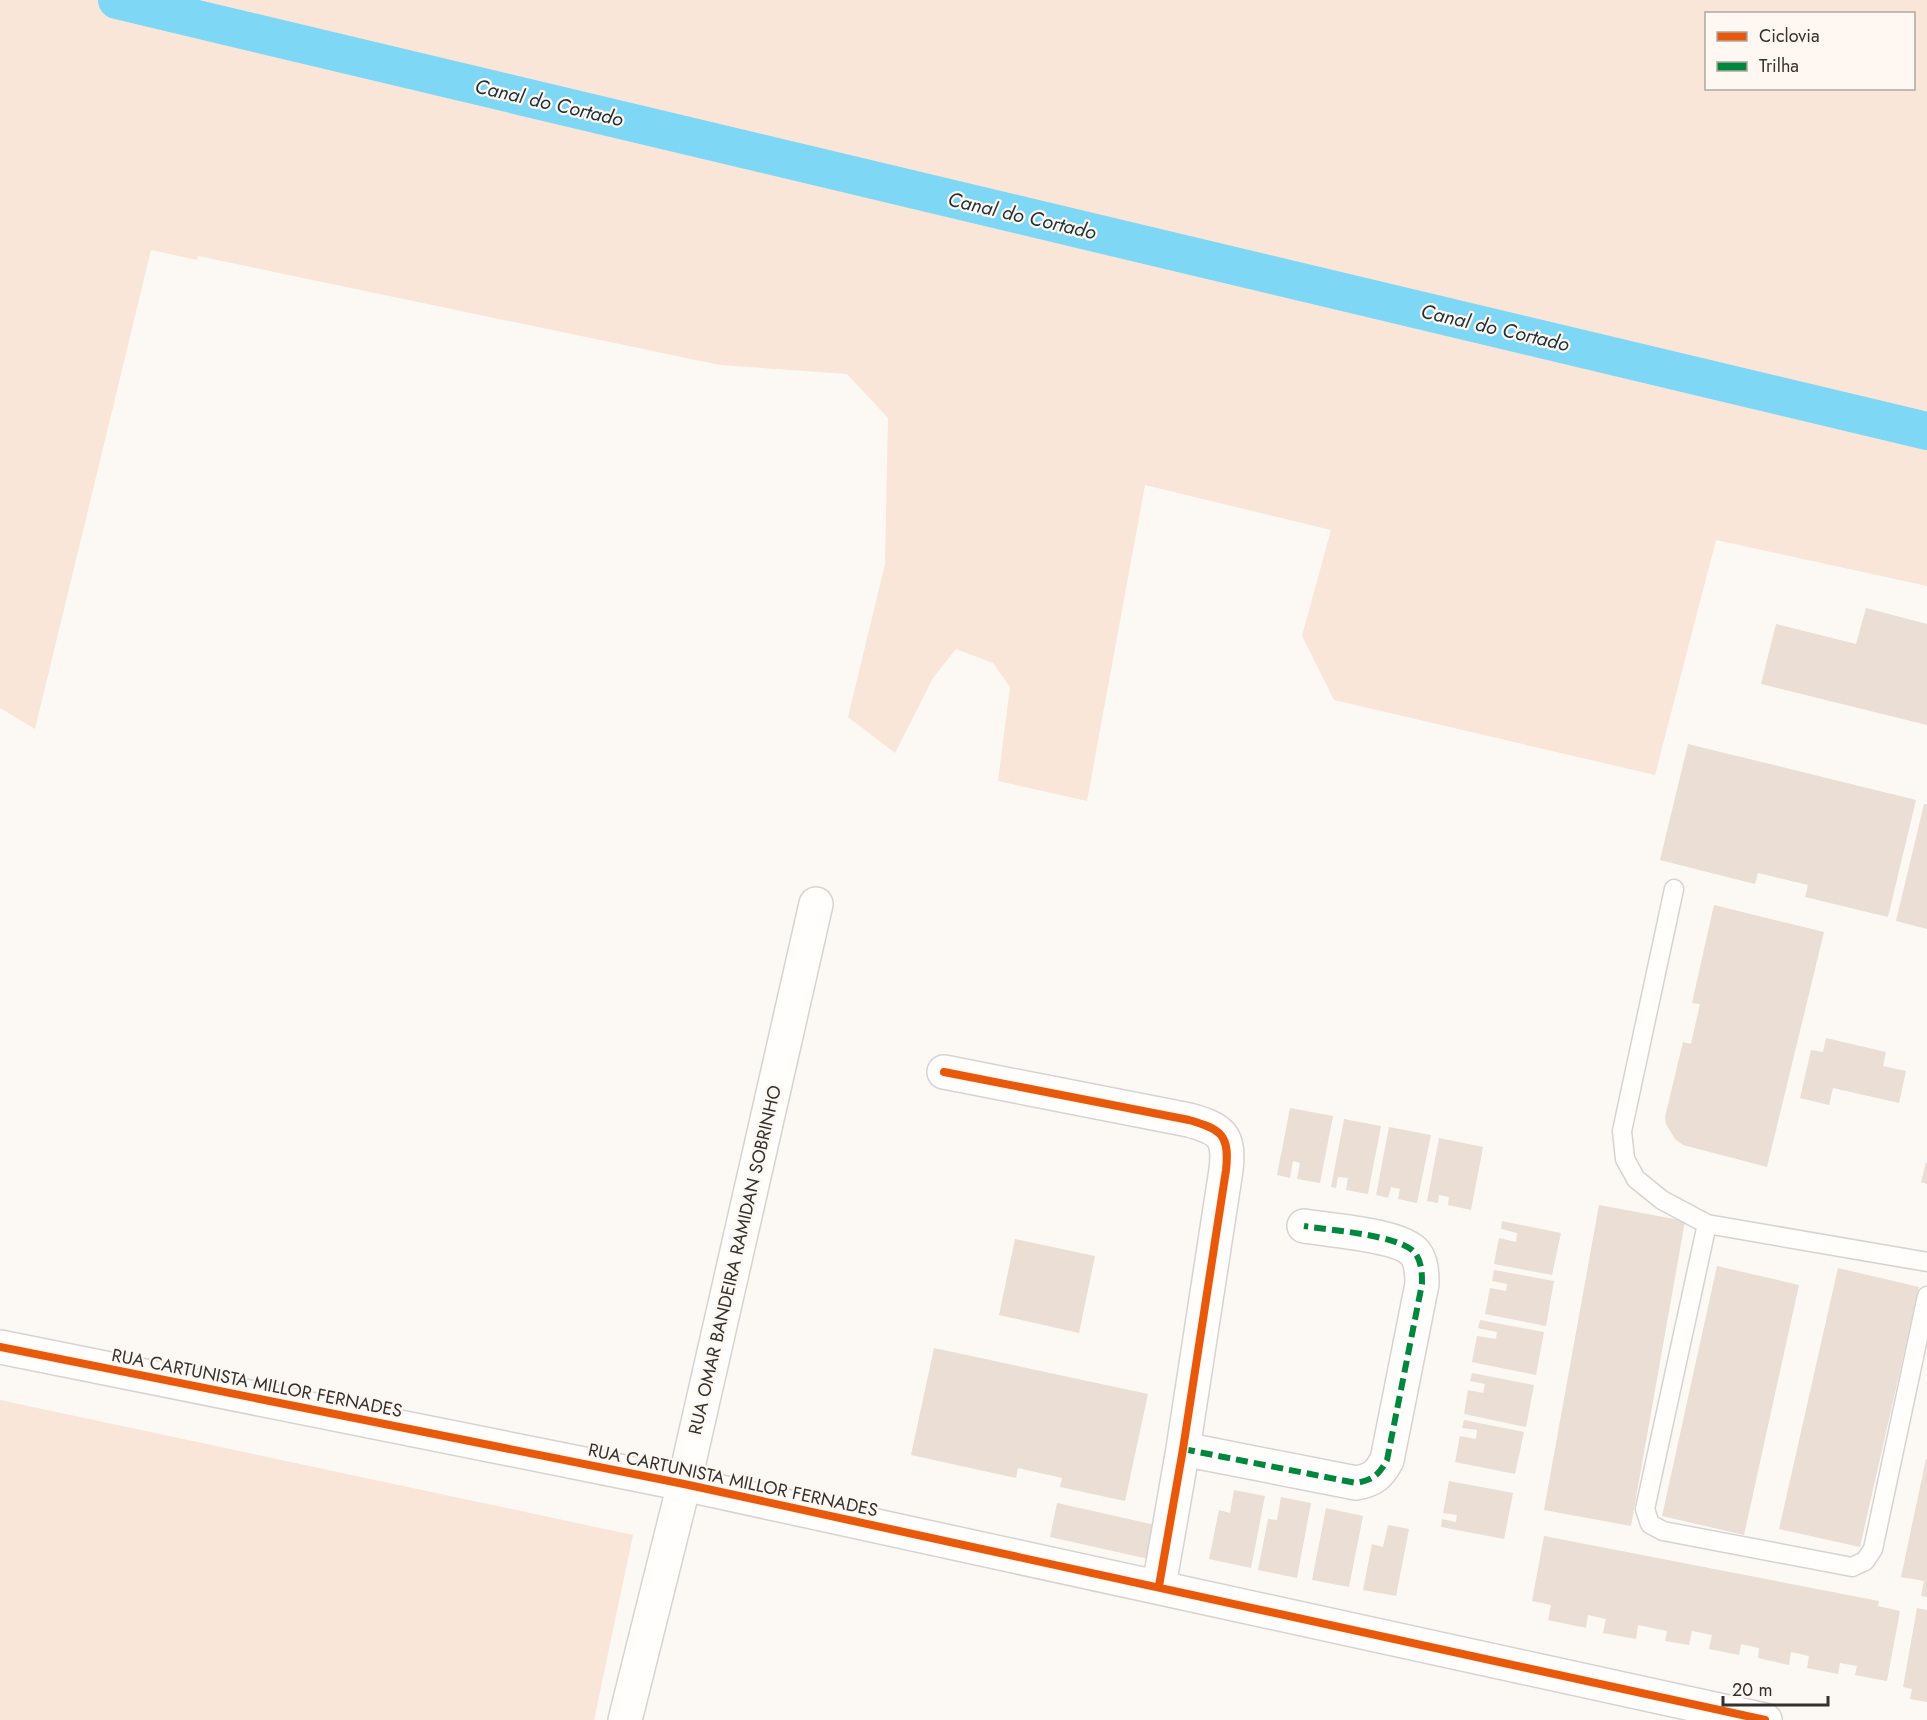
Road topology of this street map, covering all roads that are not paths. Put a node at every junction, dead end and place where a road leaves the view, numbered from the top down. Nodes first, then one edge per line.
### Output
1 (1674, 889) dead end
2 (816, 904) dead end
3 (944, 1072) dead end
4 (1707, 1224) junction
5 (1304, 1226) dead end
6 (1927, 1262) edge
7 (1927, 1296) edge
8 (0, 1347) edge
9 (1183, 1449) junction
10 (684, 1484) junction
11 (1159, 1586) junction
12 (626, 1720) edge
13 (1765, 1720) edge

1 - 4 lane
2 - 10 street, RUA OMAR BANDEIRA RAMIDAN SOBRINHO
3 - 9 street
4 - 6 lane
4 - 7 lane
5 - 9 street
8 - 10 street, RUA CARTUNISTA MILLOR FERNADES
9 - 11 street
10 - 11 street, RUA CARTUNISTA MILLOR FERNADES
10 - 12 street, RUA OMAR BANDEIRA RAMIDAN SOBRINHO
11 - 13 street, RUA CARTUNISTA MILLOR FERNADES

